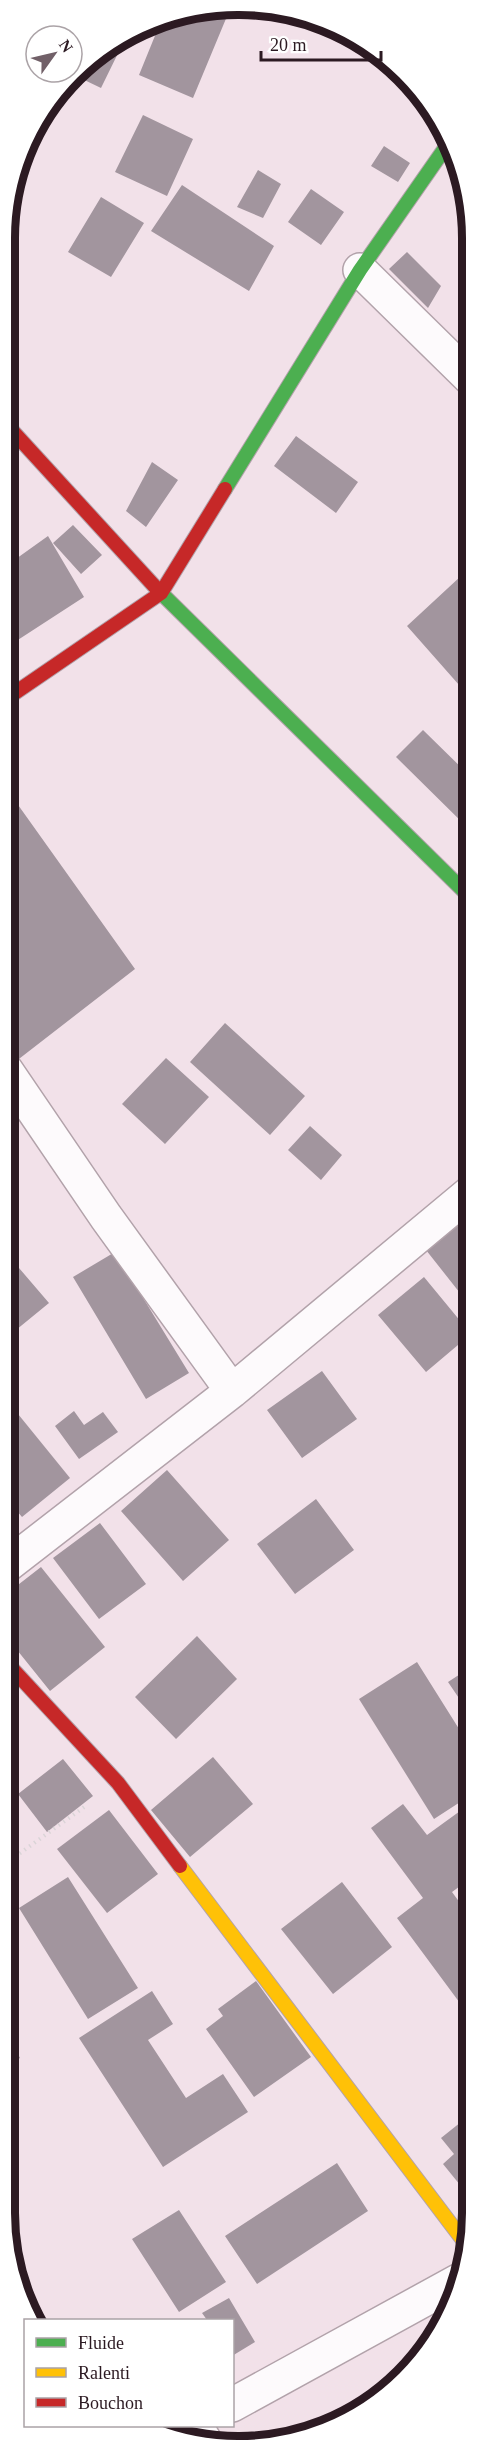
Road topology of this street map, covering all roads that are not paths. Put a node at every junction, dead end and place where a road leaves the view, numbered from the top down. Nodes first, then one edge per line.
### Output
1 (444, 150) edge
2 (360, 270) junction
3 (462, 370) edge
4 (15, 434) edge
5 (160, 593) junction
6 (15, 693) edge
7 (462, 889) edge
8 (15, 1083) edge
9 (462, 1199) edge
10 (232, 1391) junction
11 (15, 1559) edge
12 (15, 1672) edge
13 (461, 2237) edge
14 (449, 2286) edge
15 (234, 2404) edge

1 - 2 street
2 - 3 street
2 - 5 street
4 - 5 street
5 - 6 street
5 - 7 street
8 - 10 street
9 - 10 street
10 - 11 street
12 - 13 street
14 - 15 street

